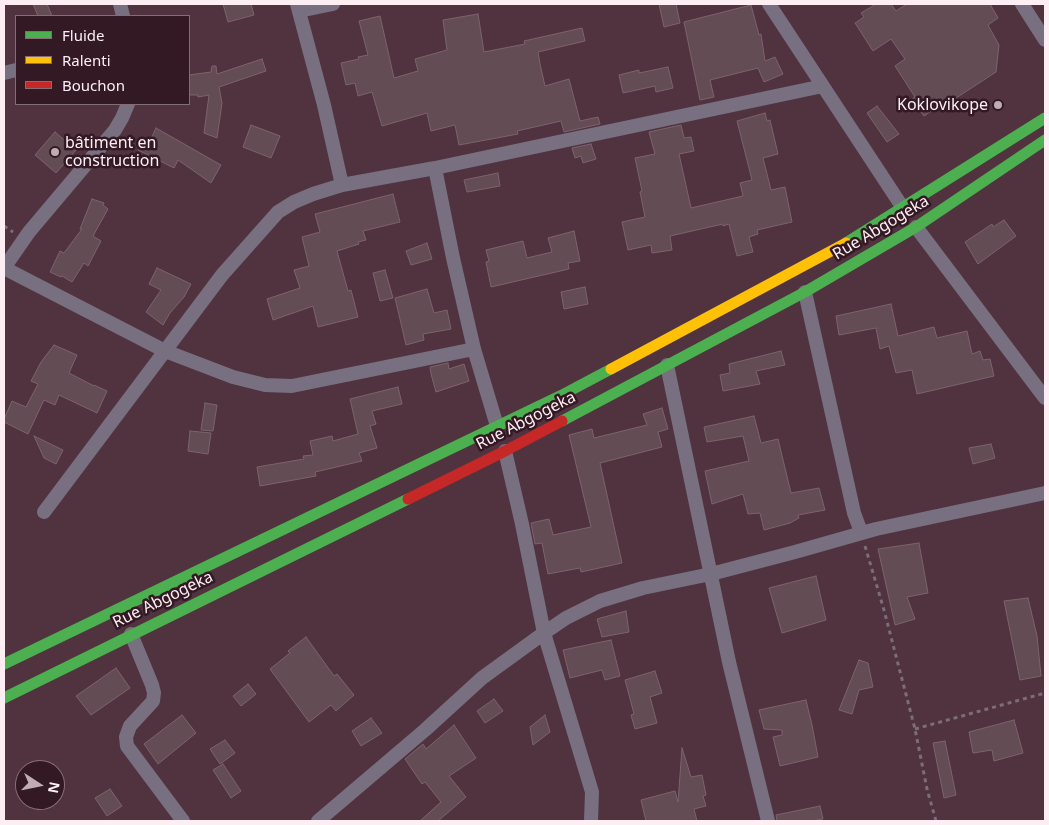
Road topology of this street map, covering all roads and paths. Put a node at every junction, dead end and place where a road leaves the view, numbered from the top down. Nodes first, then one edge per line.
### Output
1 (333, 4) edge
2 (769, 4) edge
3 (1022, 4) edge
4 (298, 8) edge
5 (1045, 40) edge
6 (823, 86) junction
7 (128, 105) edge
8 (1045, 118) edge
9 (1045, 140) edge
10 (435, 168) junction
11 (342, 186) junction
12 (903, 208) junction
13 (916, 226) junction
14 (4, 268) edge
15 (805, 292) junction
16 (474, 349) junction
17 (165, 351) junction
18 (667, 365) junction
19 (1045, 398) edge
20 (498, 426) junction
21 (505, 452) junction
22 (1045, 493) edge
23 (44, 512) dead end
24 (860, 532) junction
25 (711, 574) junction
26 (544, 633) junction
27 (131, 634) junction
28 (4, 664) edge
29 (1045, 692) edge
30 (4, 698) edge
31 (915, 728) junction
32 (183, 821) edge
33 (318, 821) edge
34 (591, 821) edge
35 (768, 821) edge
36 (936, 821) edge

1 - 4 street
2 - 6 street
3 - 5 street
4 - 11 street
6 - 10 street
6 - 12 street
7 - 14 street
8 - 12 main road, Rue Abgogeka
9 - 13 main road, Rue Abgogeka
10 - 11 street
10 - 16 street
11 - 17 street
12 - 20 main road, Rue Abgogeka
13 - 15 main road, Rue Abgogeka
13 - 19 street
14 - 17 street
15 - 18 main road, Rue Abgogeka
15 - 24 street
16 - 17 street
16 - 20 street
17 - 23 street
18 - 21 main road, Rue Abgogeka
18 - 25 street
20 - 28 main road, Rue Abgogeka
21 - 26 street
21 - 27 main road, Rue Abgogeka
22 - 24 street
24 - 25 street
24 - 31 path
25 - 26 street
25 - 35 street
26 - 33 street
26 - 34 street
27 - 30 main road, Rue Abgogeka
27 - 32 street
29 - 31 path
31 - 36 path

